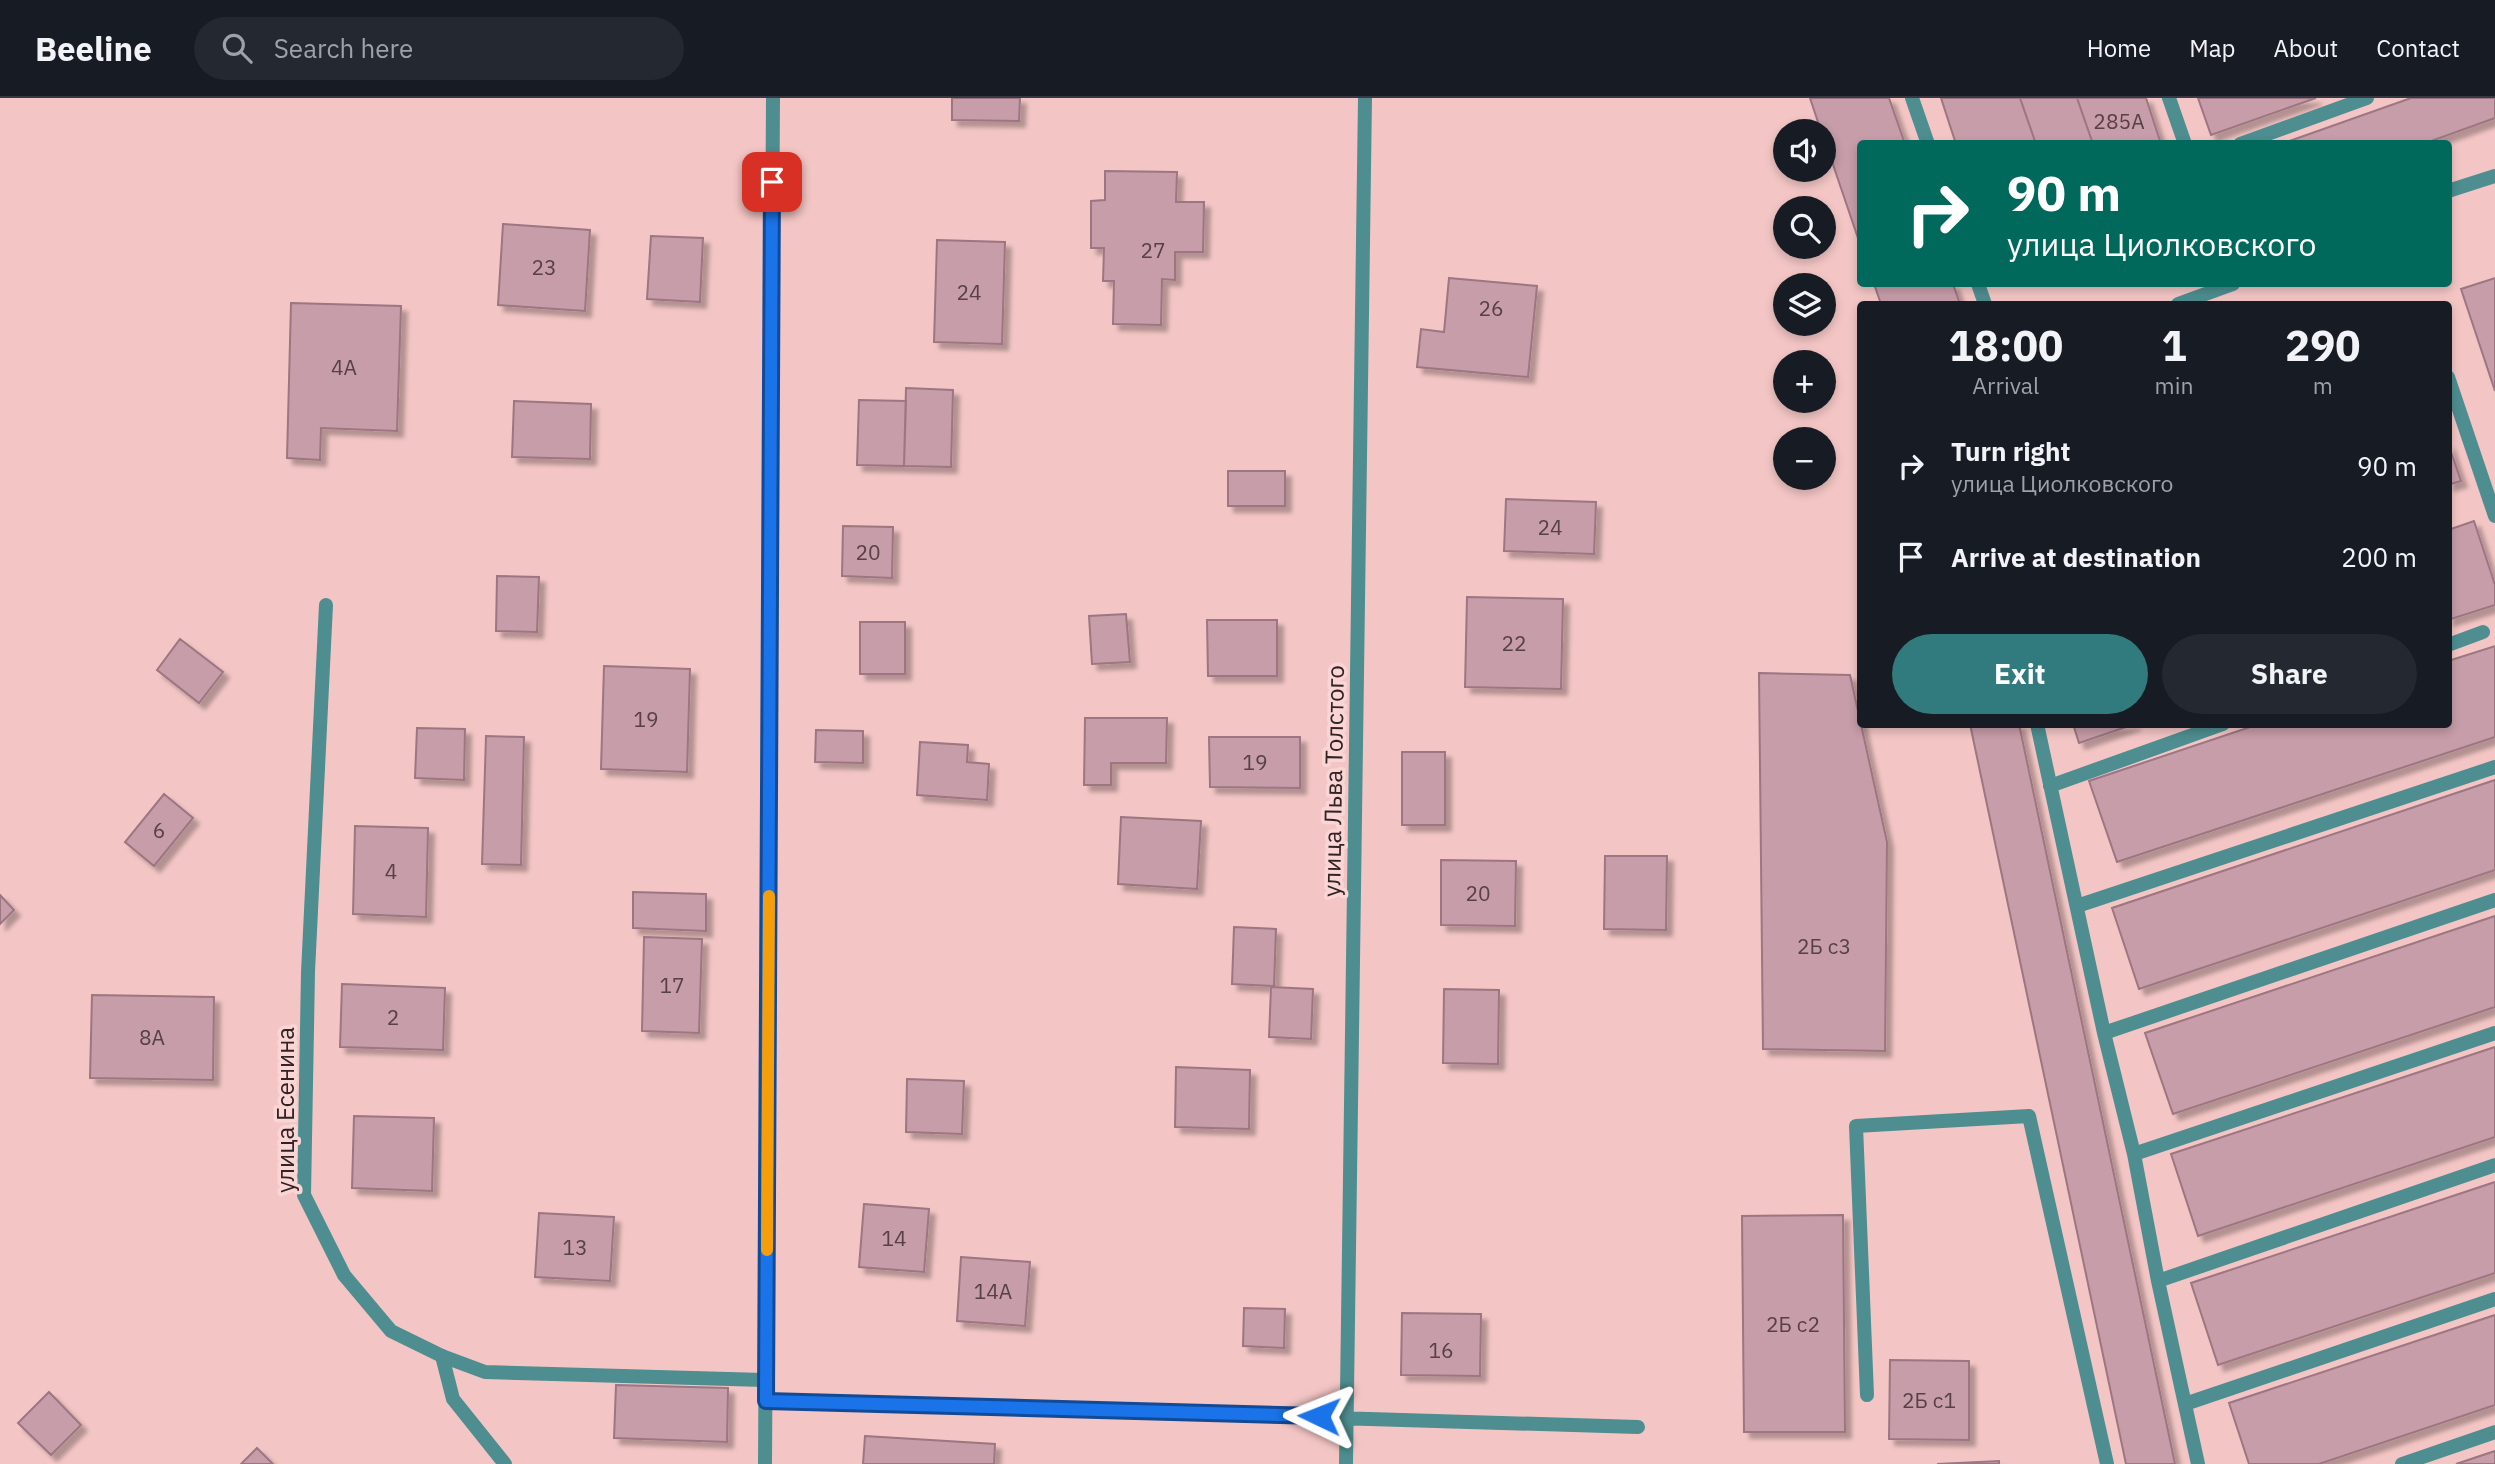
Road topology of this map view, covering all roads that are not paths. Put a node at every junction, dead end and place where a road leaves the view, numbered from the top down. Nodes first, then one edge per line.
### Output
1 (773, 98) edge
2 (1366, 98) edge
3 (1912, 98) edge
4 (2169, 98) edge
5 (2367, 98) edge
6 (1927, 140) edge
7 (2184, 140) edge
8 (2251, 140) edge
9 (2495, 176) edge
10 (2452, 190) edge
11 (2224, 287) edge
12 (2186, 301) edge
13 (2452, 389) edge
14 (2495, 516) edge
15 (327, 605) dead end
16 (2483, 632) dead end
17 (2452, 644) edge
18 (2038, 728) edge
19 (2212, 728) edge
20 (2495, 767) edge
21 (2050, 786) junction
22 (2495, 900) edge
23 (2077, 906) junction
24 (2104, 1033) junction
25 (2495, 1033) edge
26 (2134, 1154) junction
27 (2495, 1165) edge
28 (2158, 1281) junction
29 (2495, 1299) edge
30 (442, 1356) junction
31 (766, 1380) junction
32 (1867, 1395) dead end
33 (766, 1401) junction
34 (2185, 1404) junction
35 (1346, 1417) junction
36 (1638, 1427) dead end
37 (2495, 1432) edge
38 (505, 1464) edge
39 (765, 1464) edge
40 (1346, 1464) edge
41 (2107, 1464) edge
42 (2198, 1464) edge
43 (2402, 1464) edge

1 - 31 street
2 - 35 street, улица Льва Толстого
3 - 6 street
4 - 7 street
5 - 8 street
9 - 10 street
11 - 12 street
13 - 14 street
15 - 30 street, улица Есенина
16 - 17 street
18 - 21 street
19 - 21 street
20 - 23 street
21 - 23 street
22 - 24 street
23 - 24 street
24 - 26 street
25 - 26 street
26 - 28 street
27 - 28 street
28 - 34 street
29 - 34 street
30 - 31 street, улица Есенина
30 - 38 street
31 - 33 street
32 - 41 street
33 - 35 street
33 - 39 street
34 - 42 street
35 - 36 street
35 - 40 street, улица Льва Толстого
37 - 43 street

